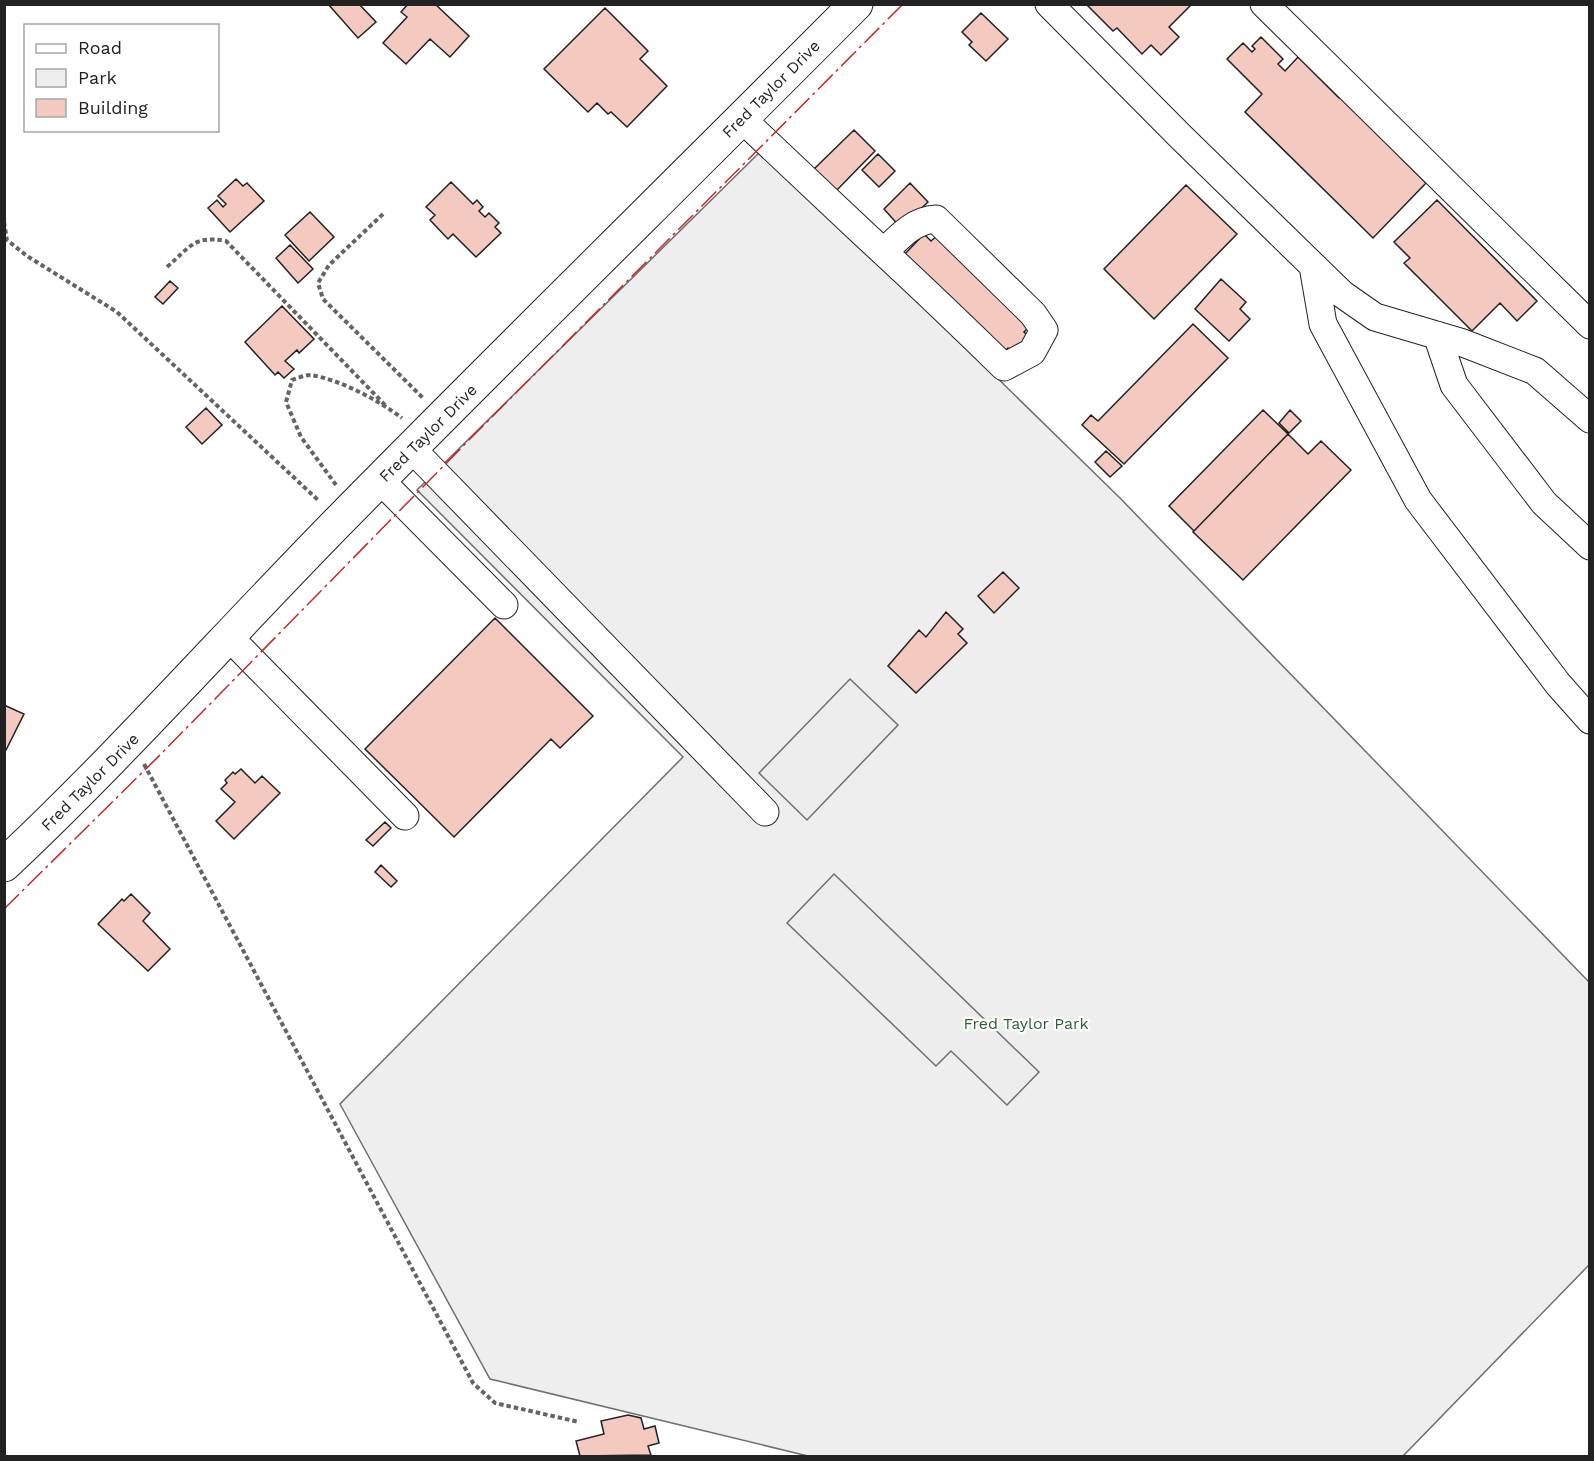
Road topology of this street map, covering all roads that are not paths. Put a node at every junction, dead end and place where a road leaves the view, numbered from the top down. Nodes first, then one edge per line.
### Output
1 (856, 4) edge
2 (1049, 4) edge
3 (1264, 4) edge
4 (742, 119) junction
5 (884, 252) junction
6 (1313, 266) junction
7 (1590, 325) edge
8 (1437, 335) junction
9 (1590, 419) edge
10 (426, 434) junction
11 (380, 480) junction
12 (1590, 546) edge
13 (504, 604) dead end
14 (229, 637) junction
15 (1590, 720) edge
16 (765, 812) dead end
17 (405, 816) dead end
18 (4, 866) edge

1 - 4 main road, Fred Taylor Drive
2 - 6 lane
3 - 7 lane
4 - 5 lane
4 - 10 main road, Fred Taylor Drive
5 - 5 lane
6 - 8 lane
6 - 15 lane
8 - 9 lane
8 - 12 lane
10 - 11 main road, Fred Taylor Drive
10 - 16 lane
11 - 13 lane
11 - 14 main road, Fred Taylor Drive
14 - 17 lane
14 - 18 main road, Fred Taylor Drive

